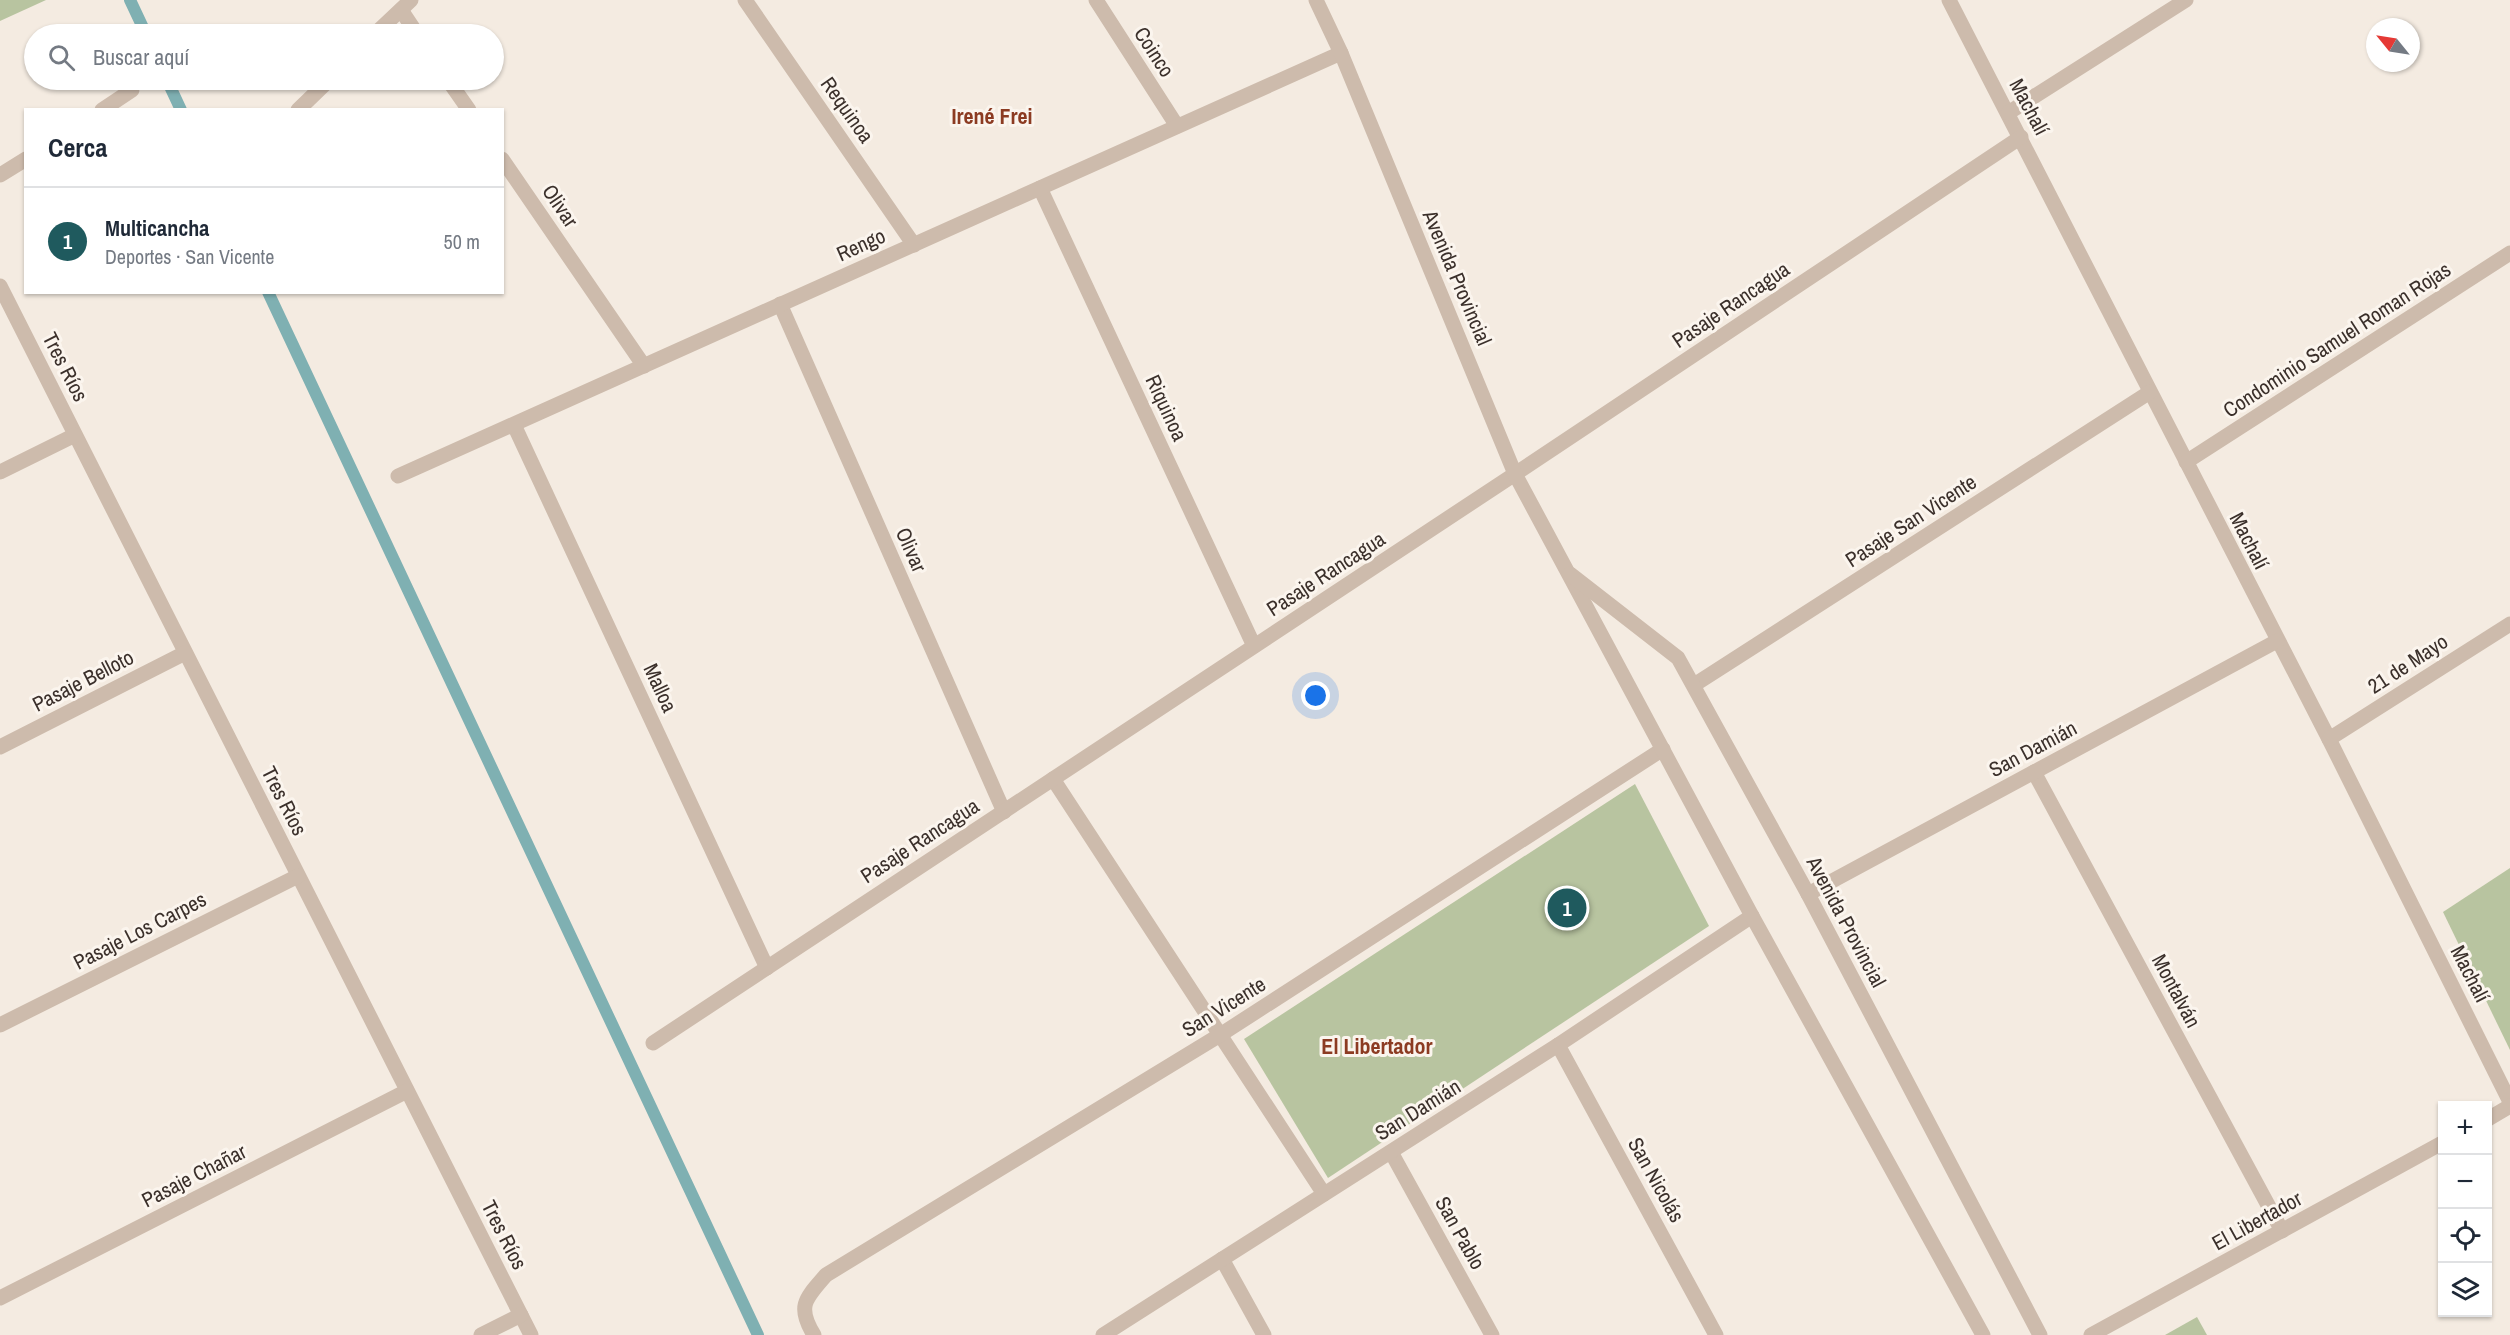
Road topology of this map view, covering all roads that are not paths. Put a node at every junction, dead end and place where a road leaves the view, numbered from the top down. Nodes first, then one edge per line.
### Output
1 (746, 0) edge
2 (1096, 0) edge
3 (1316, 0) edge
4 (1949, 0) edge
5 (2186, 0) edge
6 (406, 5) edge
7 (386, 24) edge
8 (413, 24) edge
9 (1341, 53) junction
10 (132, 90) dead end
11 (318, 90) edge
12 (455, 90) edge
13 (105, 108) edge
14 (299, 108) edge
15 (468, 108) edge
16 (2008, 113) junction
17 (1177, 126) junction
18 (2021, 137) junction
19 (24, 160) edge
20 (504, 162) edge
21 (0, 175) edge
22 (1040, 188) junction
23 (914, 245) junction
24 (2510, 253) edge
25 (0, 286) edge
26 (780, 304) junction
27 (644, 366) junction
28 (2150, 392) junction
29 (514, 425) junction
30 (75, 435) junction
31 (2186, 462) junction
32 (0, 472) edge
33 (1515, 474) junction
34 (398, 476) dead end
35 (1565, 570) junction
36 (2510, 624) edge
37 (2277, 641) junction
38 (1254, 646) junction
39 (185, 653) junction
40 (1694, 685) junction
41 (2329, 740) junction
42 (0, 747) edge
43 (1663, 749) junction
44 (2034, 772) junction
45 (1053, 779) junction
46 (1004, 812) junction
47 (298, 876) junction
48 (1808, 894) junction
49 (1752, 916) junction
50 (767, 968) junction
51 (0, 1024) edge
52 (1220, 1035) junction
53 (653, 1043) dead end
54 (1558, 1046) junction
55 (407, 1091) junction
56 (2510, 1102) edge
57 (2510, 1106) edge
58 (2492, 1116) edge
59 (2438, 1145) edge
60 (1391, 1152) junction
61 (1324, 1194) junction
62 (2282, 1231) junction
63 (1222, 1259) junction
64 (0, 1298) edge
65 (521, 1315) junction
66 (481, 1335) edge
67 (531, 1335) edge
68 (814, 1335) edge
69 (1102, 1335) edge
70 (1264, 1335) edge
71 (1492, 1335) edge
72 (1716, 1335) edge
73 (1983, 1335) edge
74 (2040, 1335) edge
75 (2091, 1335) edge

1 - 23 street, Requinoa
2 - 17 street, Coinco
3 - 9 street, Avenida Provincial
4 - 16 street, Machalí
5 - 16 street
6 - 7 street
6 - 8 street
9 - 17 street, Rengo
9 - 33 street, Avenida Provincial
10 - 13 street
11 - 14 street
12 - 15 street
16 - 18 street, Machalí
17 - 22 street, Rengo
18 - 28 street, Machalí
18 - 33 street, Pasaje Rancagua
19 - 21 street
20 - 27 street, Olivar
22 - 23 street, Rengo
22 - 38 street, Riquinoa
23 - 26 street, Rengo
24 - 31 street, Condominio Samuel Roman Rojas
25 - 30 street, Tres Ríos
26 - 27 street, Rengo
26 - 46 street, Olivar
27 - 29 street, Rengo
28 - 31 street, Machalí
28 - 40 street, Pasaje San Vicente
29 - 34 street, Rengo
29 - 50 street, Malloa
30 - 32 street
30 - 39 street, Tres Ríos
31 - 37 street, Machalí
33 - 35 street, Avenida Provincial
33 - 38 street, Pasaje Rancagua
35 - 40 street, Avenida Provincial
35 - 43 street, Avenida Provincial
36 - 41 street, 21 de Mayo
37 - 41 street, Machalí
37 - 44 street, San Damián
38 - 45 street, Pasaje Rancagua
39 - 42 street, Pasaje Belloto
39 - 47 street, Tres Ríos
40 - 48 street, Avenida Provincial
41 - 56 street, Machalí
43 - 49 street, Avenida Provincial
43 - 52 street, San Vicente
44 - 48 street, San Damián
44 - 62 street, Montalván
45 - 46 street, Pasaje Rancagua
45 - 52 street
46 - 50 street, Pasaje Rancagua
47 - 51 street, Pasaje Los Carpes
47 - 55 street, Tres Ríos
48 - 74 street, Avenida Provincial
49 - 54 street, San Damián
49 - 73 street, Avenida Provincial
50 - 53 street, Pasaje Rancagua
52 - 61 street
52 - 68 street, San Vicente
54 - 60 street, San Damián
54 - 72 street, San Nicolás
55 - 64 street, Pasaje Chañar
55 - 65 street, Tres Ríos
57 - 58 street
59 - 62 street, El Libertador
60 - 61 street, San Damián
60 - 71 street, San Pablo
61 - 63 street, San Damián
62 - 75 street, El Libertador
63 - 69 street, San Damián
63 - 70 street
65 - 66 street
65 - 67 street, Tres Ríos

